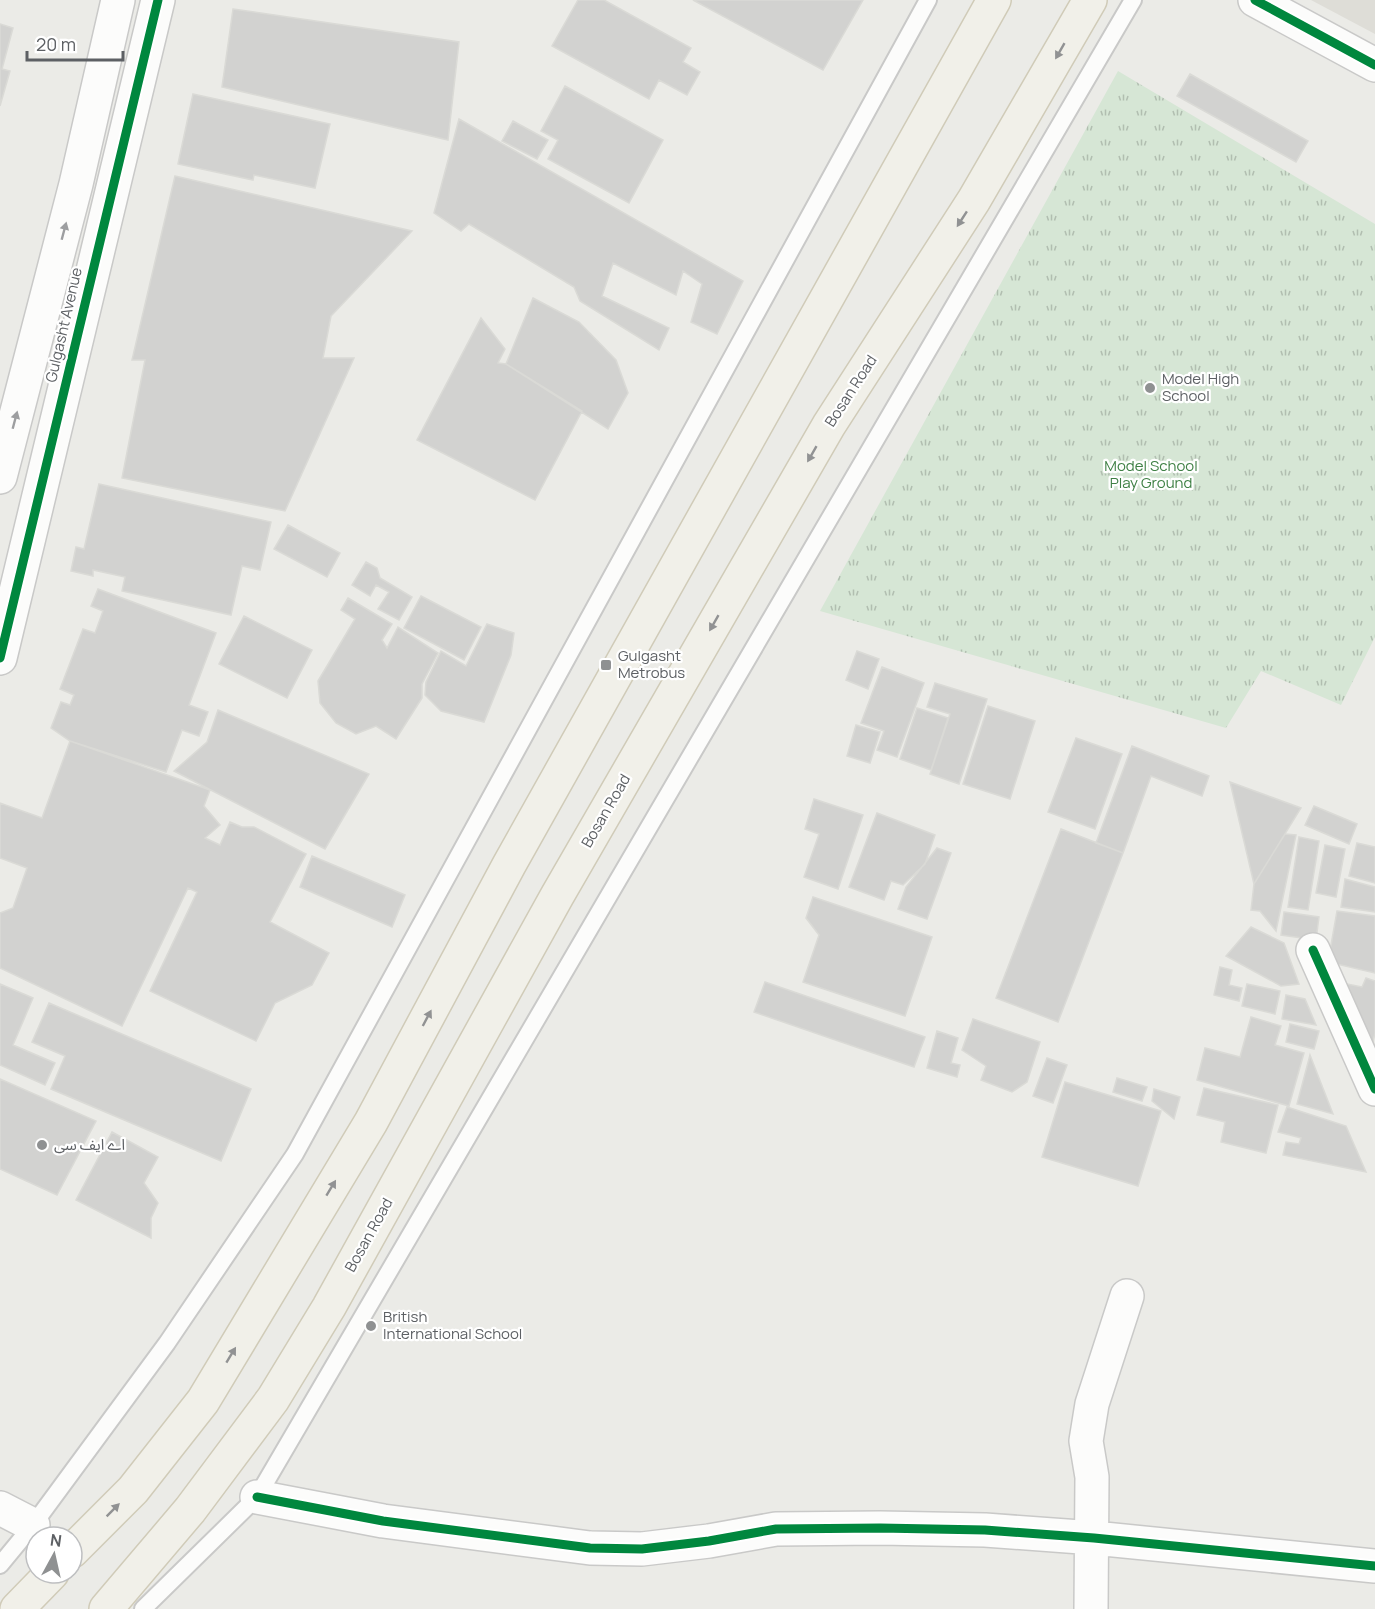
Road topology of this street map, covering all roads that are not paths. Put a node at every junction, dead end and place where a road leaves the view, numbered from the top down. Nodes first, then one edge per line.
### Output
1 (118, 0) edge
2 (158, 0) edge
3 (927, 0) edge
4 (994, 0) edge
5 (1090, 0) edge
6 (1133, 0) edge
7 (1255, 0) edge
8 (1375, 65) edge
9 (0, 477) edge
10 (0, 658) edge
11 (1313, 950) dead end
12 (1375, 1089) edge
13 (1127, 1296) dead end
14 (257, 1497) junction
15 (0, 1508) edge
16 (33, 1525) joint
17 (24, 1536) edge
18 (1094, 1538) junction
19 (84, 1539) edge
20 (0, 1565) edge
21 (1375, 1566) edge
22 (40, 1585) edge
23 (17, 1609) edge
24 (106, 1609) edge
25 (143, 1609) edge
26 (1091, 1609) edge

9 -> 1 street, Gulgasht Avenue
2 - 10 street, Gulgasht Avenue
3 - 16 lane
19 -> 4 main road
5 -> 24 main road, Bosan Road
6 - 14 lane
7 - 8 street
11 - 12 street
13 - 18 street
14 - 18 street
14 - 25 lane
15 - 16 street
17 - 20 lane
18 - 21 street
18 - 26 street
22 - 23 main road

